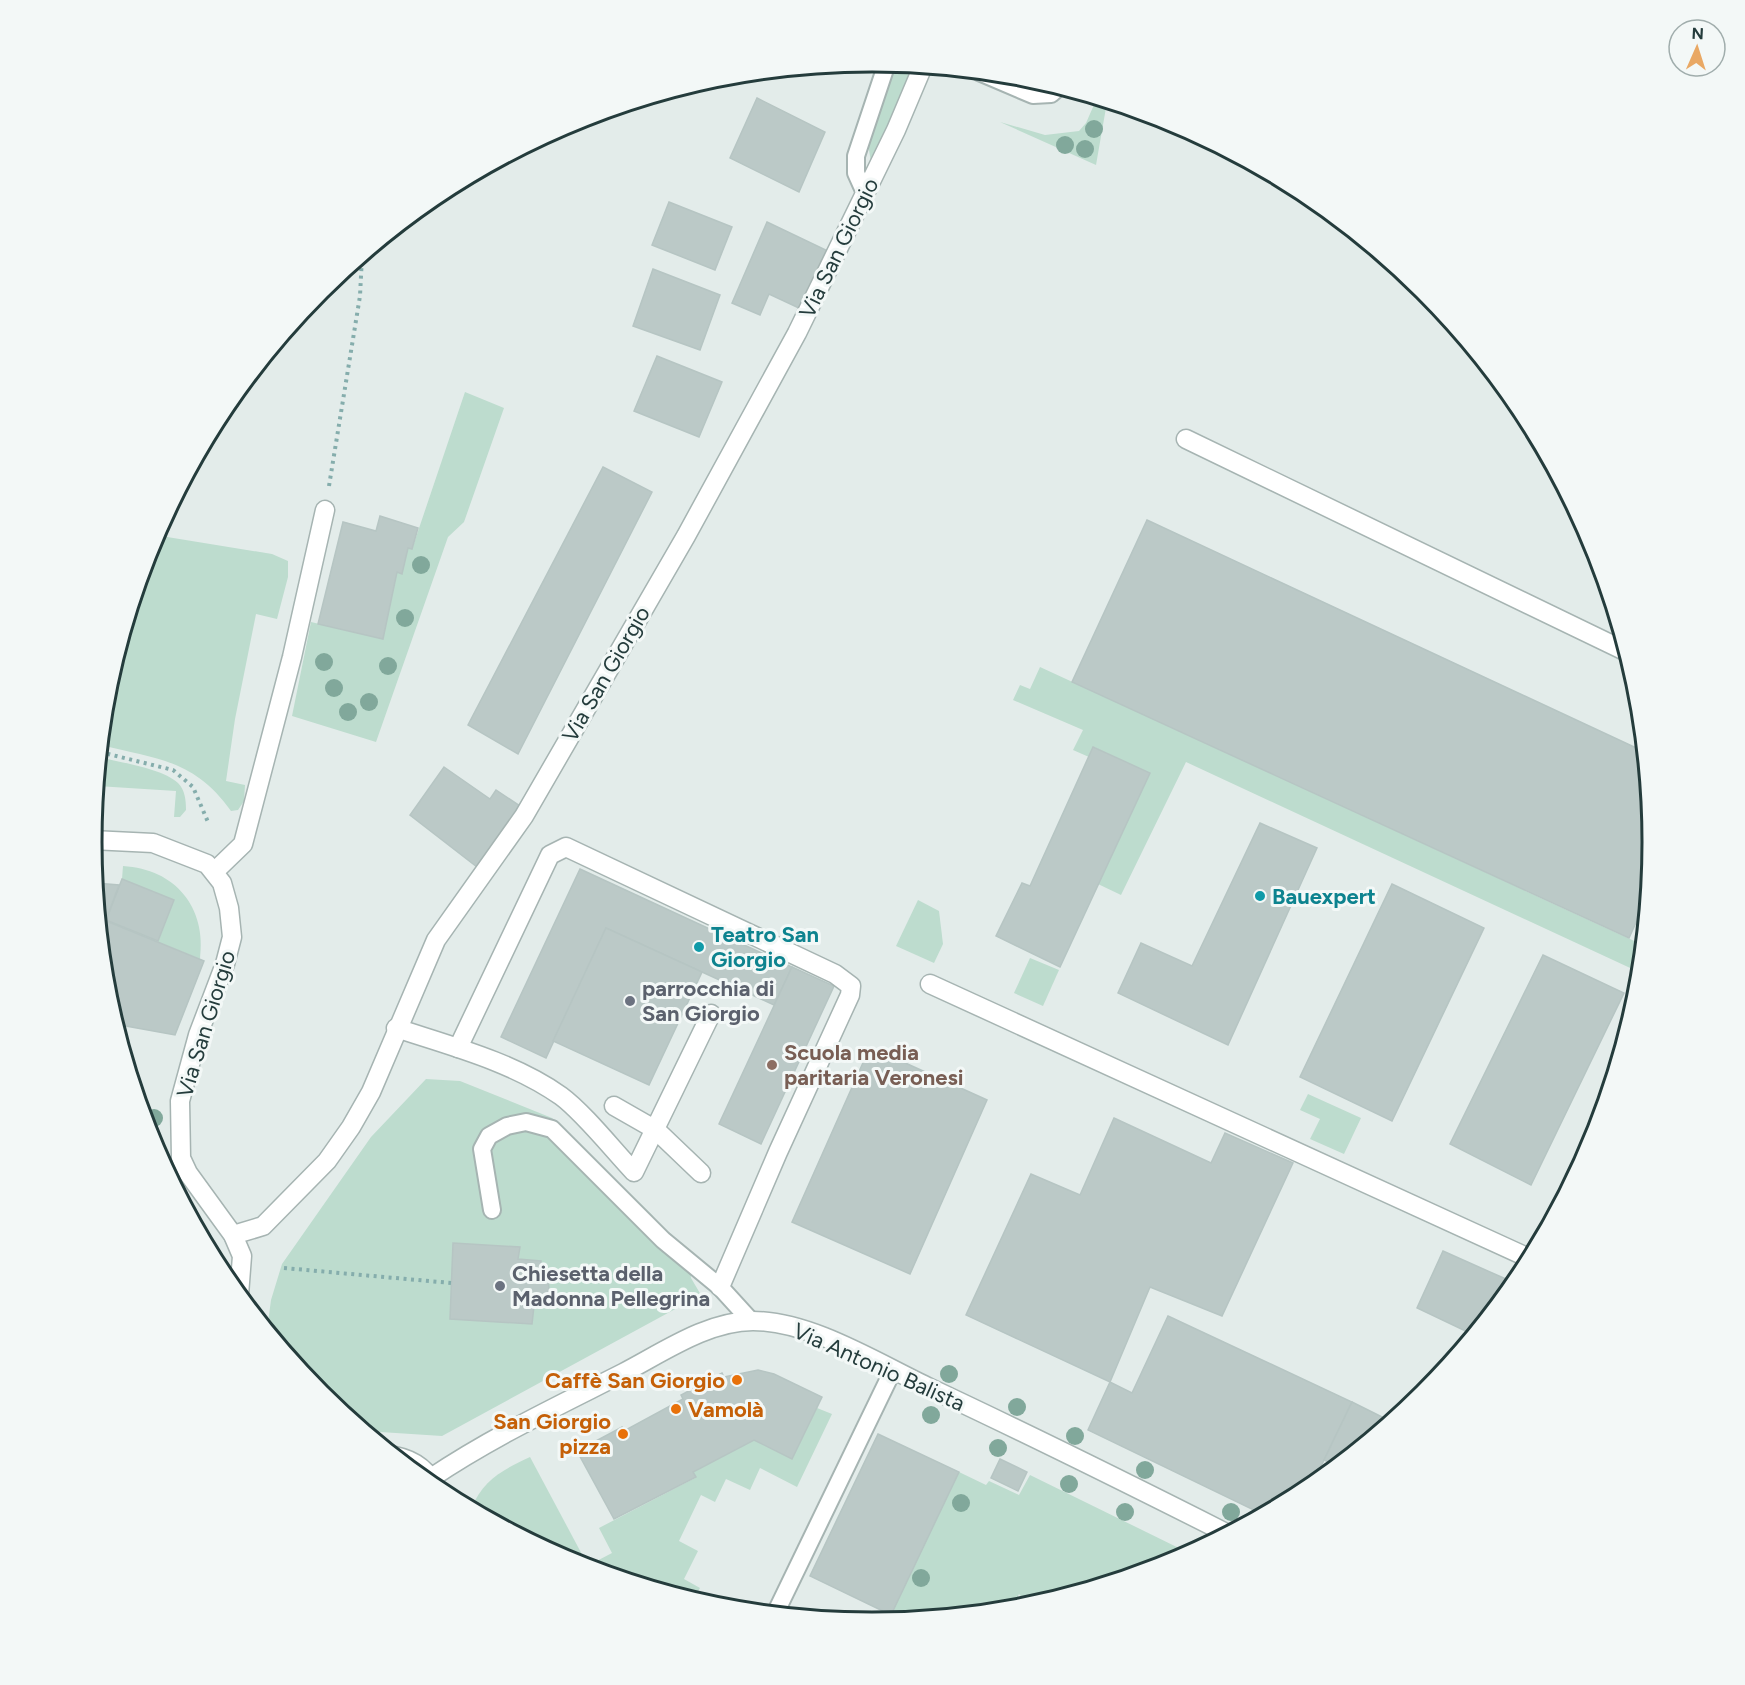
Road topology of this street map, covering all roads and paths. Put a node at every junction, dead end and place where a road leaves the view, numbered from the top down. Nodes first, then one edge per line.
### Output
1 (884, 72) edge
2 (919, 74) edge
3 (1009, 85) edge
4 (1052, 94) edge
5 (865, 193) junction
6 (362, 265) edge
7 (1186, 439) dead end
8 (325, 510) joint
9 (1618, 648) edge
10 (108, 754) edge
11 (208, 822) dead end
12 (102, 840) edge
13 (210, 868) junction
14 (930, 984) dead end
15 (711, 1014) dead end
16 (396, 1028) junction
17 (458, 1048) junction
18 (614, 1106) dead end
19 (657, 1130) junction
20 (701, 1173) dead end
21 (180, 1177) edge
22 (492, 1210) dead end
23 (233, 1236) junction
24 (1523, 1255) edge
25 (284, 1268) dead end
26 (240, 1282) edge
27 (451, 1283) dead end
28 (720, 1287) junction
29 (751, 1321) junction
30 (893, 1370) junction
31 (440, 1480) edge
32 (1220, 1530) edge
33 (779, 1607) edge

1 - 5 lane
2 - 5 street, Via San Giorgio
3 - 4 lane
5 - 16 street, Via San Giorgio
6 - 8 path
7 - 9 street
8 - 13 street
10 - 11 path
12 - 13 street
13 - 21 street, Via San Giorgio
14 - 24 street
15 - 19 street
16 - 17 street
16 - 23 street, Via San Giorgio
17 - 19 street
17 - 28 street
18 - 19 street
19 - 20 street
21 - 23 street, Via San Giorgio
22 - 28 lane
23 - 26 street, Via San Giorgio
25 - 27 path
28 - 29 lane
29 - 30 street, Via Antonio Balista
29 - 31 street, Via Antonio Balista
30 - 32 street, Via Antonio Balista
30 - 33 lane

